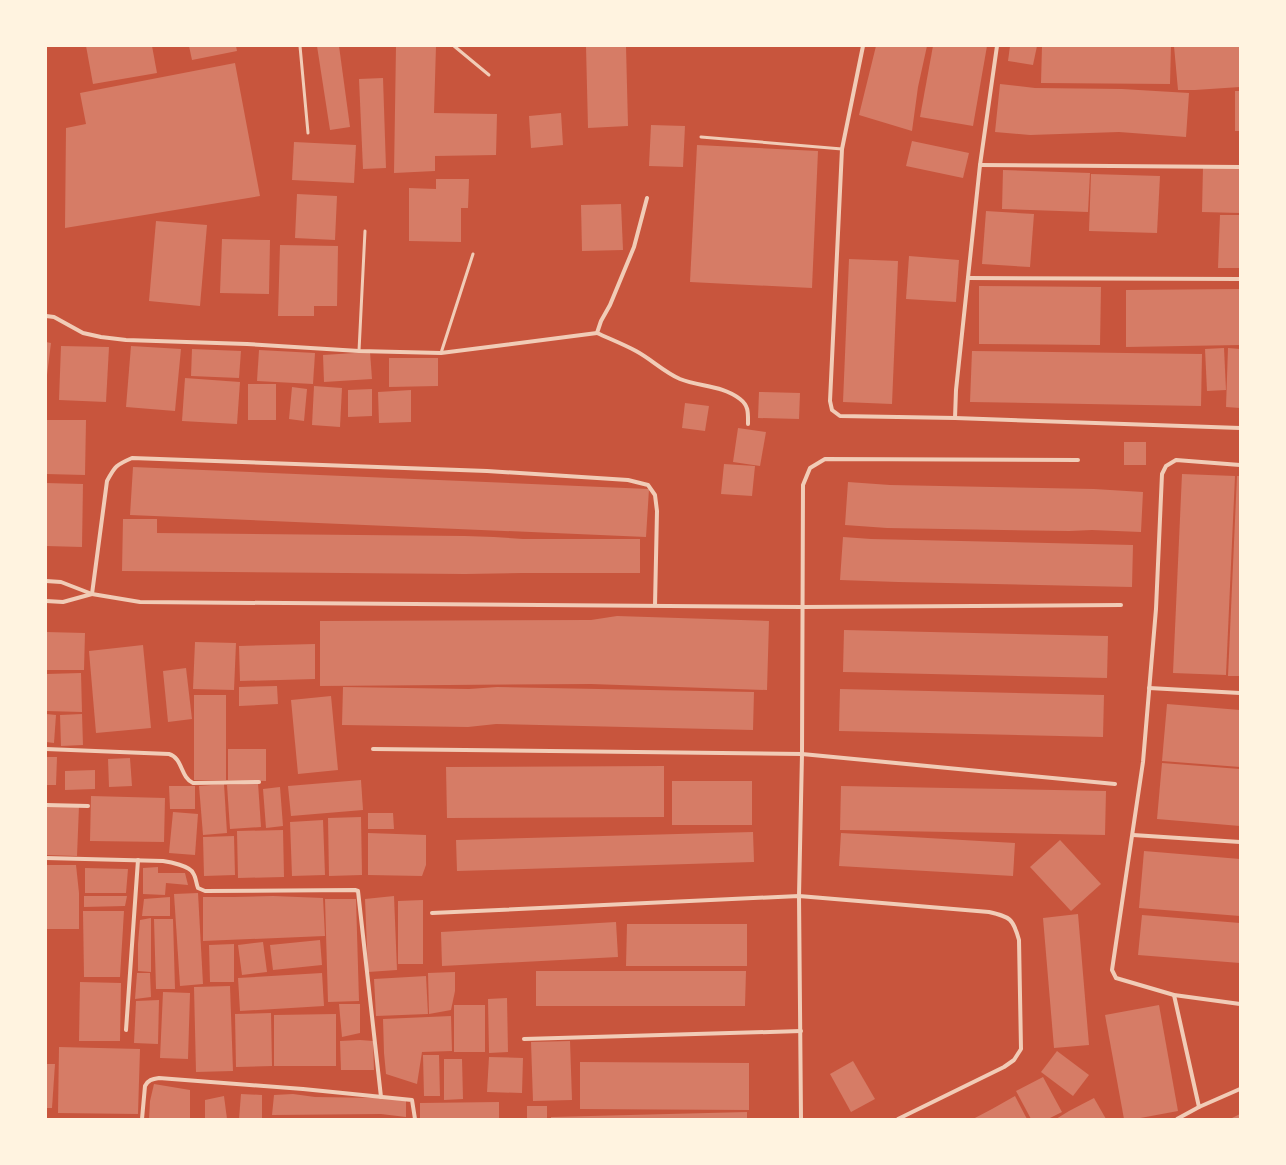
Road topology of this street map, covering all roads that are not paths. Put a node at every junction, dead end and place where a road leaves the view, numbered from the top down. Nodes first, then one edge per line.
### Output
1 (300, 46) edge
2 (454, 46) edge
3 (863, 46) edge
4 (997, 46) edge
5 (489, 75) dead end
6 (308, 133) dead end
7 (701, 137) dead end
8 (842, 149) junction
9 (980, 165) junction
10 (1240, 167) edge
11 (647, 198) dead end
12 (365, 231) dead end
13 (473, 254) dead end
14 (968, 278) junction
15 (1240, 279) edge
16 (46, 316) edge
17 (597, 333) junction
18 (359, 351) junction
19 (441, 353) junction
20 (954, 418) junction
21 (748, 424) dead end
22 (1240, 428) edge
23 (1078, 460) dead end
24 (1240, 465) edge
25 (46, 581) edge
26 (92, 594) junction
27 (46, 601) edge
28 (655, 605) junction
29 (1121, 605) dead end
30 (802, 607) junction
31 (1149, 688) junction
32 (1240, 693) edge
33 (46, 749) edge
34 (372, 750) dead end
35 (802, 754) junction
36 (259, 782) dead end
37 (1115, 784) dead end
38 (46, 805) edge
39 (88, 806) dead end
40 (1133, 835) junction
41 (1240, 842) edge
42 (46, 858) edge
43 (138, 860) junction
44 (799, 896) junction
45 (432, 913) dead end
46 (1174, 996) junction
47 (1240, 1004) edge
48 (126, 1030) dead end
49 (801, 1031) junction
50 (524, 1039) dead end
51 (1240, 1089) edge
52 (381, 1097) junction
53 (1199, 1107) junction
54 (142, 1119) edge
55 (415, 1119) edge
56 (801, 1119) edge
57 (898, 1119) edge
58 (1177, 1119) edge

1 - 6 lane
2 - 5 lane
3 - 8 street
4 - 9 street
7 - 8 lane
8 - 20 street
9 - 10 street
9 - 14 street
11 - 17 street
12 - 18 lane
13 - 19 lane
14 - 15 street
14 - 20 street
16 - 18 street
17 - 19 street
17 - 21 street
18 - 19 street
20 - 22 street
23 - 30 street
24 - 31 street
25 - 26 street
26 - 27 street
26 - 28 street
26 - 28 street
28 - 30 street
29 - 30 street
30 - 35 street
31 - 32 street
31 - 40 street
33 - 36 street
34 - 35 street
35 - 37 street
35 - 44 street
38 - 39 street
40 - 41 street
40 - 46 street
42 - 43 street
43 - 48 street
43 - 52 street
44 - 45 street
44 - 49 street
44 - 57 street
46 - 47 street
46 - 53 street
49 - 50 street
49 - 56 street
51 - 53 street
52 - 54 street
52 - 55 street
53 - 58 street

